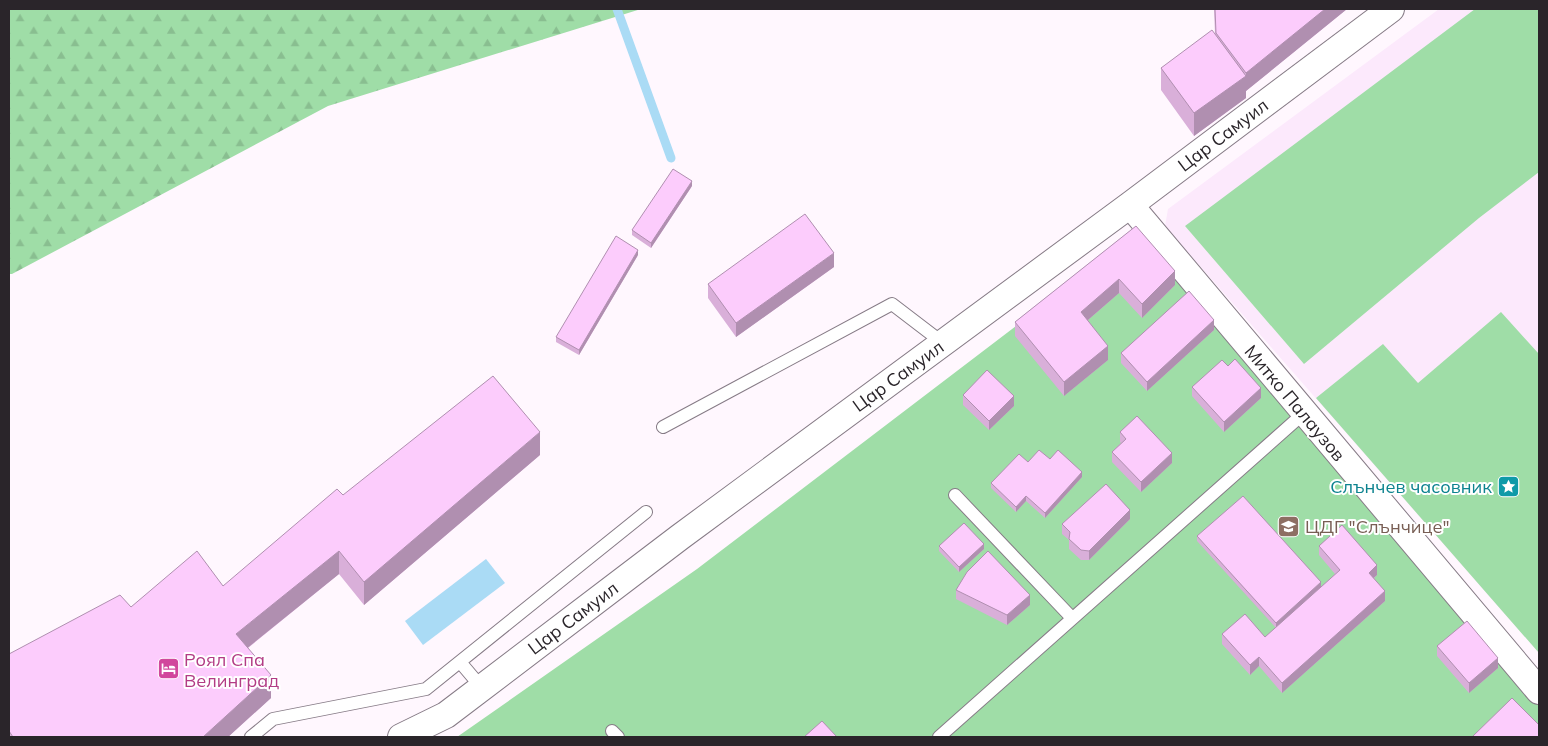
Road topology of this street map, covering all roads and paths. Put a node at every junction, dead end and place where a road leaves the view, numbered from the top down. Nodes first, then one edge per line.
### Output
1 (1391, 9) edge
2 (1130, 205) junction
3 (943, 343) junction
4 (1304, 413) junction
5 (663, 426) dead end
6 (955, 496) dead end
7 (646, 512) dead end
8 (1072, 618) junction
9 (460, 662) junction
10 (482, 688) junction
11 (1539, 691) edge
12 (251, 737) edge
13 (401, 737) edge
14 (939, 737) edge

1 - 2 street, Цар Самуил
2 - 3 street, Цар Самуил
2 - 4 street, Митко Палаузов
3 - 5 lane
3 - 10 street, Цар Самуил
4 - 8 lane
4 - 11 street, Митко Палаузов
6 - 8 lane
7 - 9 lane
8 - 14 lane
9 - 10 lane
9 - 12 lane
10 - 13 street, Цар Самуил

